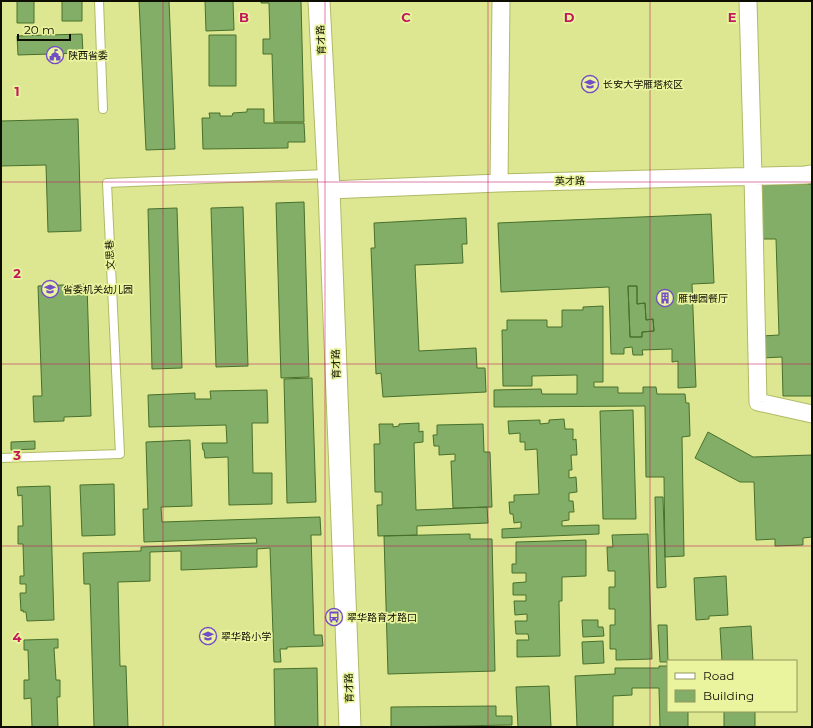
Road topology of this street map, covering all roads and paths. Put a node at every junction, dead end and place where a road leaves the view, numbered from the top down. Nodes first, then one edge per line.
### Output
1 (99, 1) edge
2 (319, 1) edge
3 (501, 1) edge
4 (748, 1) edge
5 (104, 109) dead end
6 (812, 174) edge
7 (753, 176) junction
8 (328, 182) junction
9 (498, 183) junction
10 (812, 414) edge
11 (1, 458) edge
12 (350, 727) edge

1 - 5 lane
2 - 8 street, 育才路
3 - 9 street
4 - 7 street
6 - 7 street, 英才路
7 - 9 street, 英才路
7 - 10 street
8 - 9 street, 英才路
8 - 11 lane, 文思巷
8 - 12 street, 育才路

